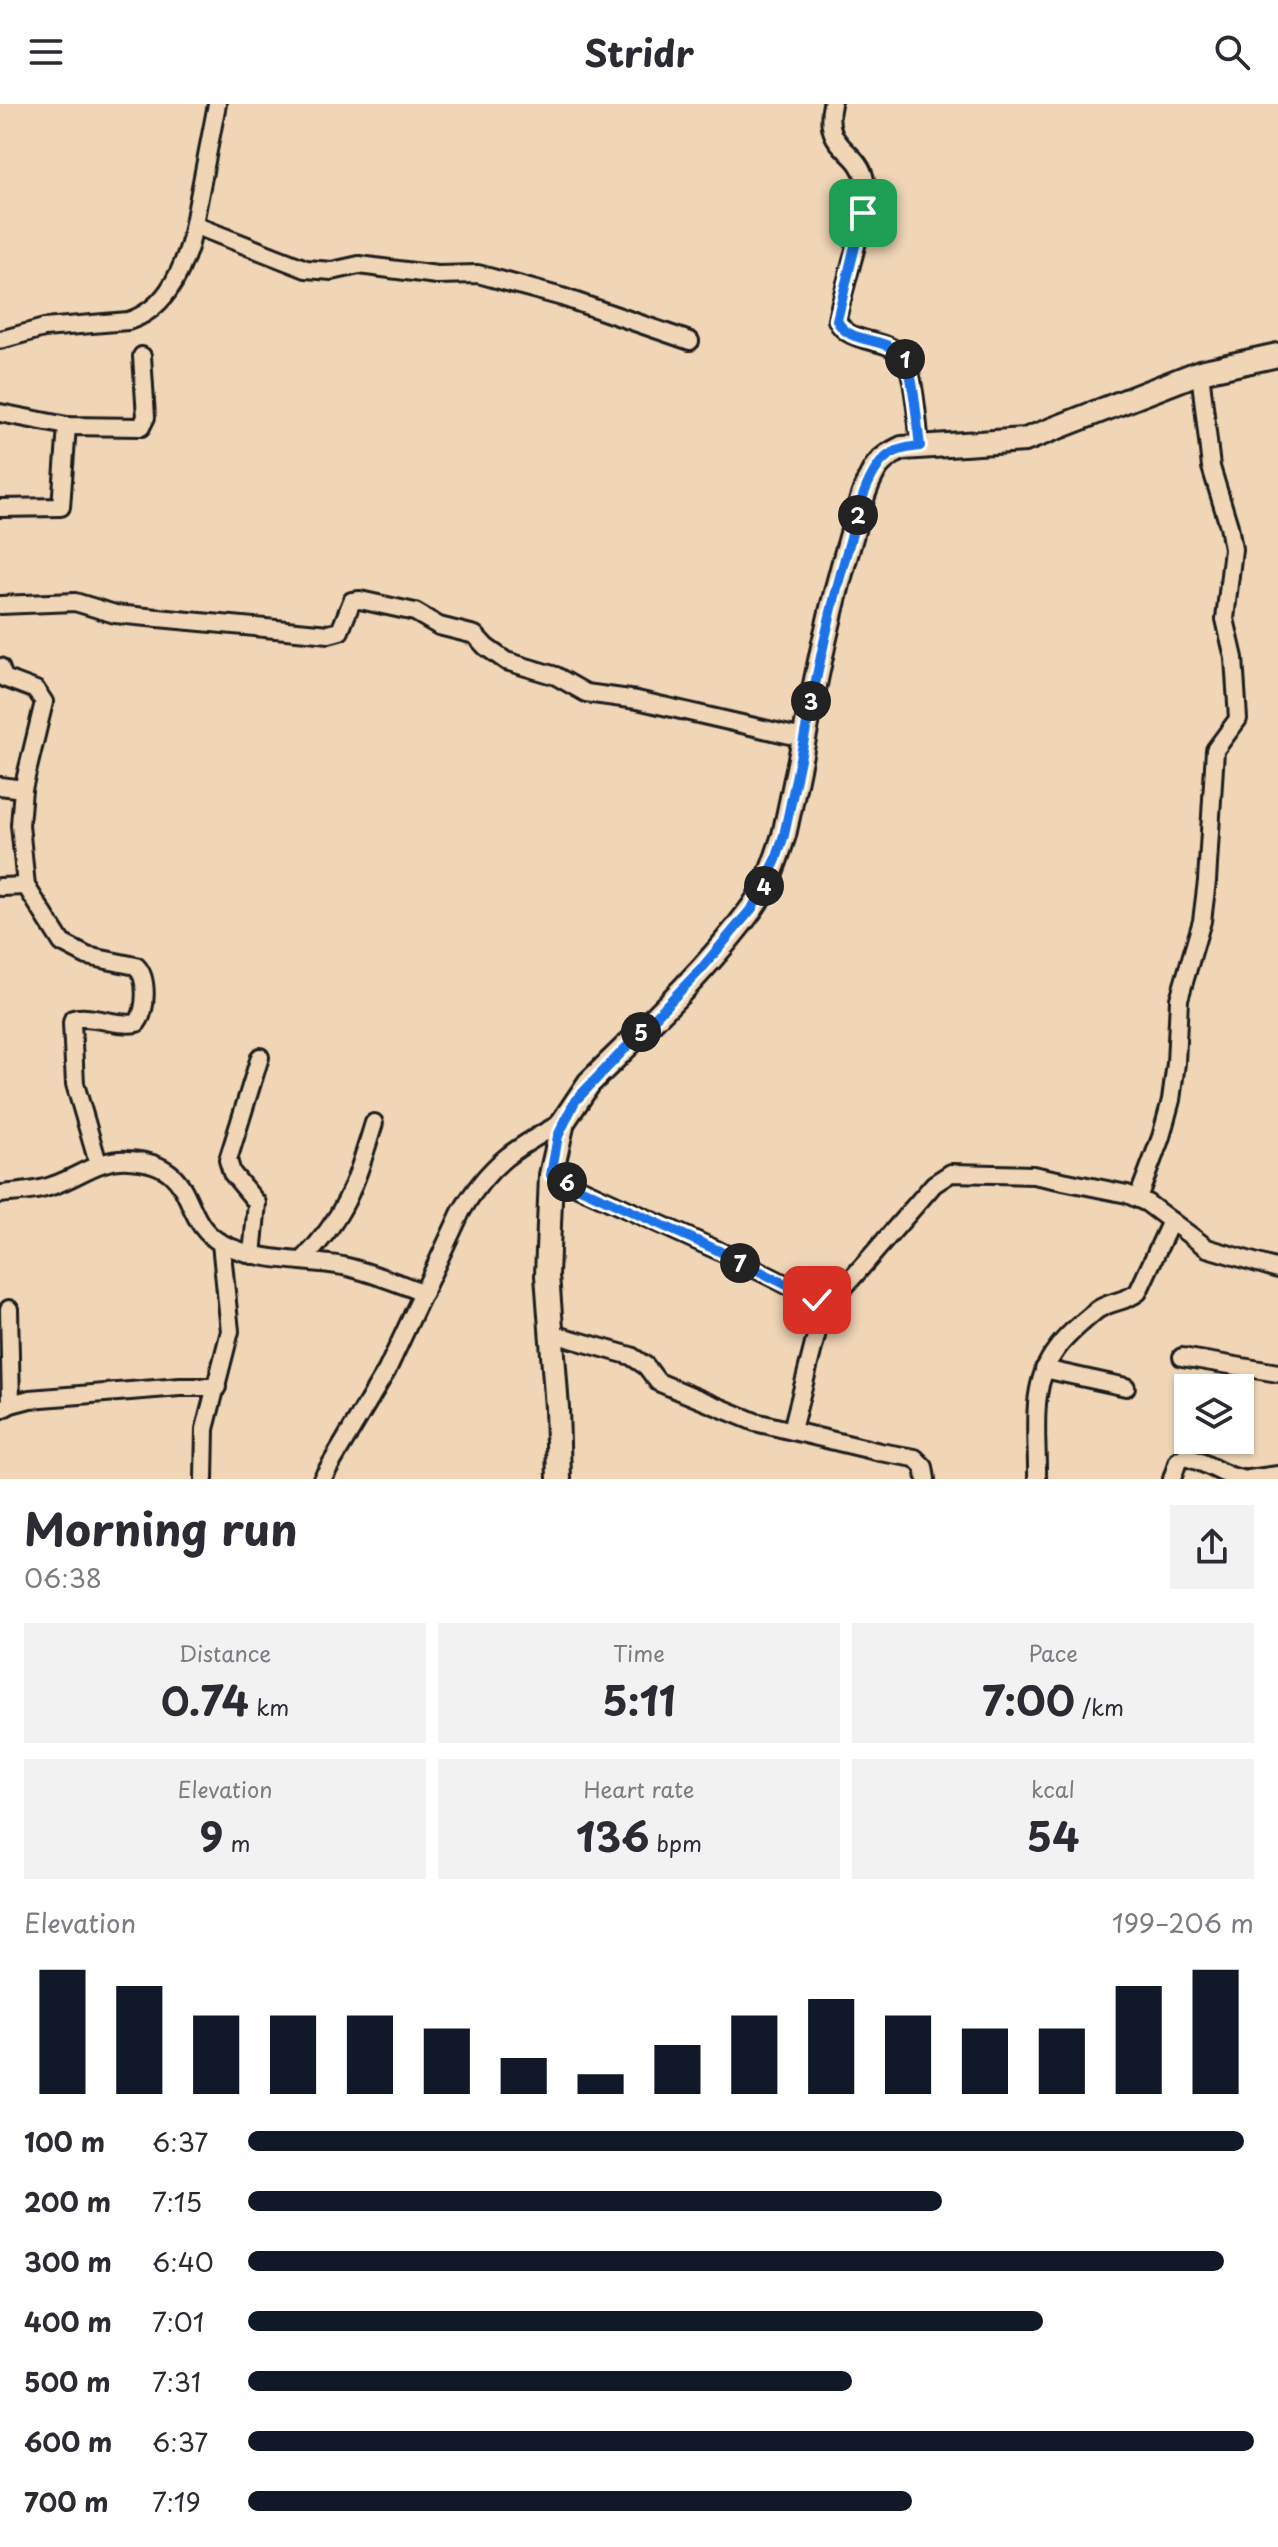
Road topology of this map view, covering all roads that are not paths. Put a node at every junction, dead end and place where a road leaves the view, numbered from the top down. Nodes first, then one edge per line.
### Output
1 (217, 104) edge
2 (832, 104) edge
3 (194, 225) junction
4 (0, 340) edge
5 (690, 341) dead end
6 (1278, 355) edge
7 (142, 356) dead end
8 (1200, 372) junction
9 (0, 413) edge
10 (67, 426) junction
11 (920, 446) junction
12 (0, 508) edge
13 (0, 605) edge
14 (1, 675) edge
15 (803, 738) junction
16 (0, 786) edge
17 (23, 789) junction
18 (26, 886) junction
19 (0, 887) edge
20 (260, 1057) dead end
21 (563, 1122) junction
22 (374, 1123) dead end
23 (98, 1163) junction
24 (551, 1175) junction
25 (0, 1194) edge
26 (1138, 1198) junction
27 (1171, 1221) junction
28 (221, 1243) junction
29 (252, 1255) junction
30 (302, 1261) junction
31 (1278, 1269) edge
32 (424, 1293) junction
33 (825, 1301) junction
34 (9, 1309) dead end
35 (550, 1333) junction
36 (1182, 1357) dead end
37 (1044, 1369) junction
38 (1278, 1373) edge
39 (217, 1387) junction
40 (1126, 1387) dead end
41 (5, 1407) edge
42 (792, 1430) junction
43 (1278, 1475) edge
44 (204, 1479) edge
45 (322, 1479) edge
46 (559, 1479) edge
47 (926, 1479) edge
48 (1037, 1479) edge
49 (1172, 1479) edge
50 (1242, 1479) edge
51 (1249, 1479) edge

1 - 3 street
2 - 11 street
3 - 4 street
3 - 5 street
6 - 8 street
7 - 10 street
8 - 11 street
8 - 26 street
9 - 10 street
10 - 12 street
11 - 15 street
13 - 15 street
14 - 17 street
15 - 21 street
16 - 17 street
17 - 18 street
18 - 19 street
18 - 23 street
20 - 29 street
21 - 24 street
21 - 32 street
22 - 30 street
23 - 25 street
23 - 28 street
24 - 33 street
24 - 35 street
26 - 27 street
26 - 33 street
27 - 31 street
27 - 37 street
28 - 29 street
28 - 39 street
29 - 30 street
30 - 32 street
32 - 45 street
33 - 42 street
34 - 41 street
35 - 42 street
35 - 46 street
36 - 38 street
37 - 40 street
37 - 48 street
39 - 41 street
39 - 44 street
42 - 47 street
43 - 51 street
49 - 50 street

